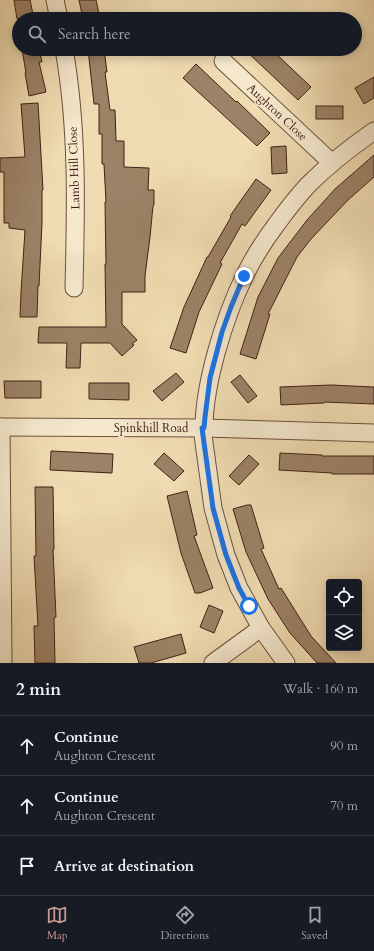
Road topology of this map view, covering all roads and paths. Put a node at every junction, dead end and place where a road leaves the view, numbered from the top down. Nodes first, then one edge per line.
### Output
1 (55, 0) edge
2 (58, 12) edge
3 (65, 56) edge
4 (223, 62) dead end
5 (374, 131) edge
6 (332, 163) junction
7 (74, 288) dead end
8 (0, 427) edge
9 (203, 428) junction
10 (374, 433) edge
11 (1, 583) edge
12 (261, 628) junction
13 (3, 663) edge
14 (213, 663) edge
15 (286, 663) edge

1 - 2 street
3 - 7 street, Lamb Hill Close
4 - 6 street, Aughton Close
5 - 6 street
6 - 9 street
8 - 9 street, Spinkhill Road
8 - 11 street
9 - 10 street, Spinkhill Road
9 - 12 street
11 - 13 street
12 - 14 street
12 - 15 street

